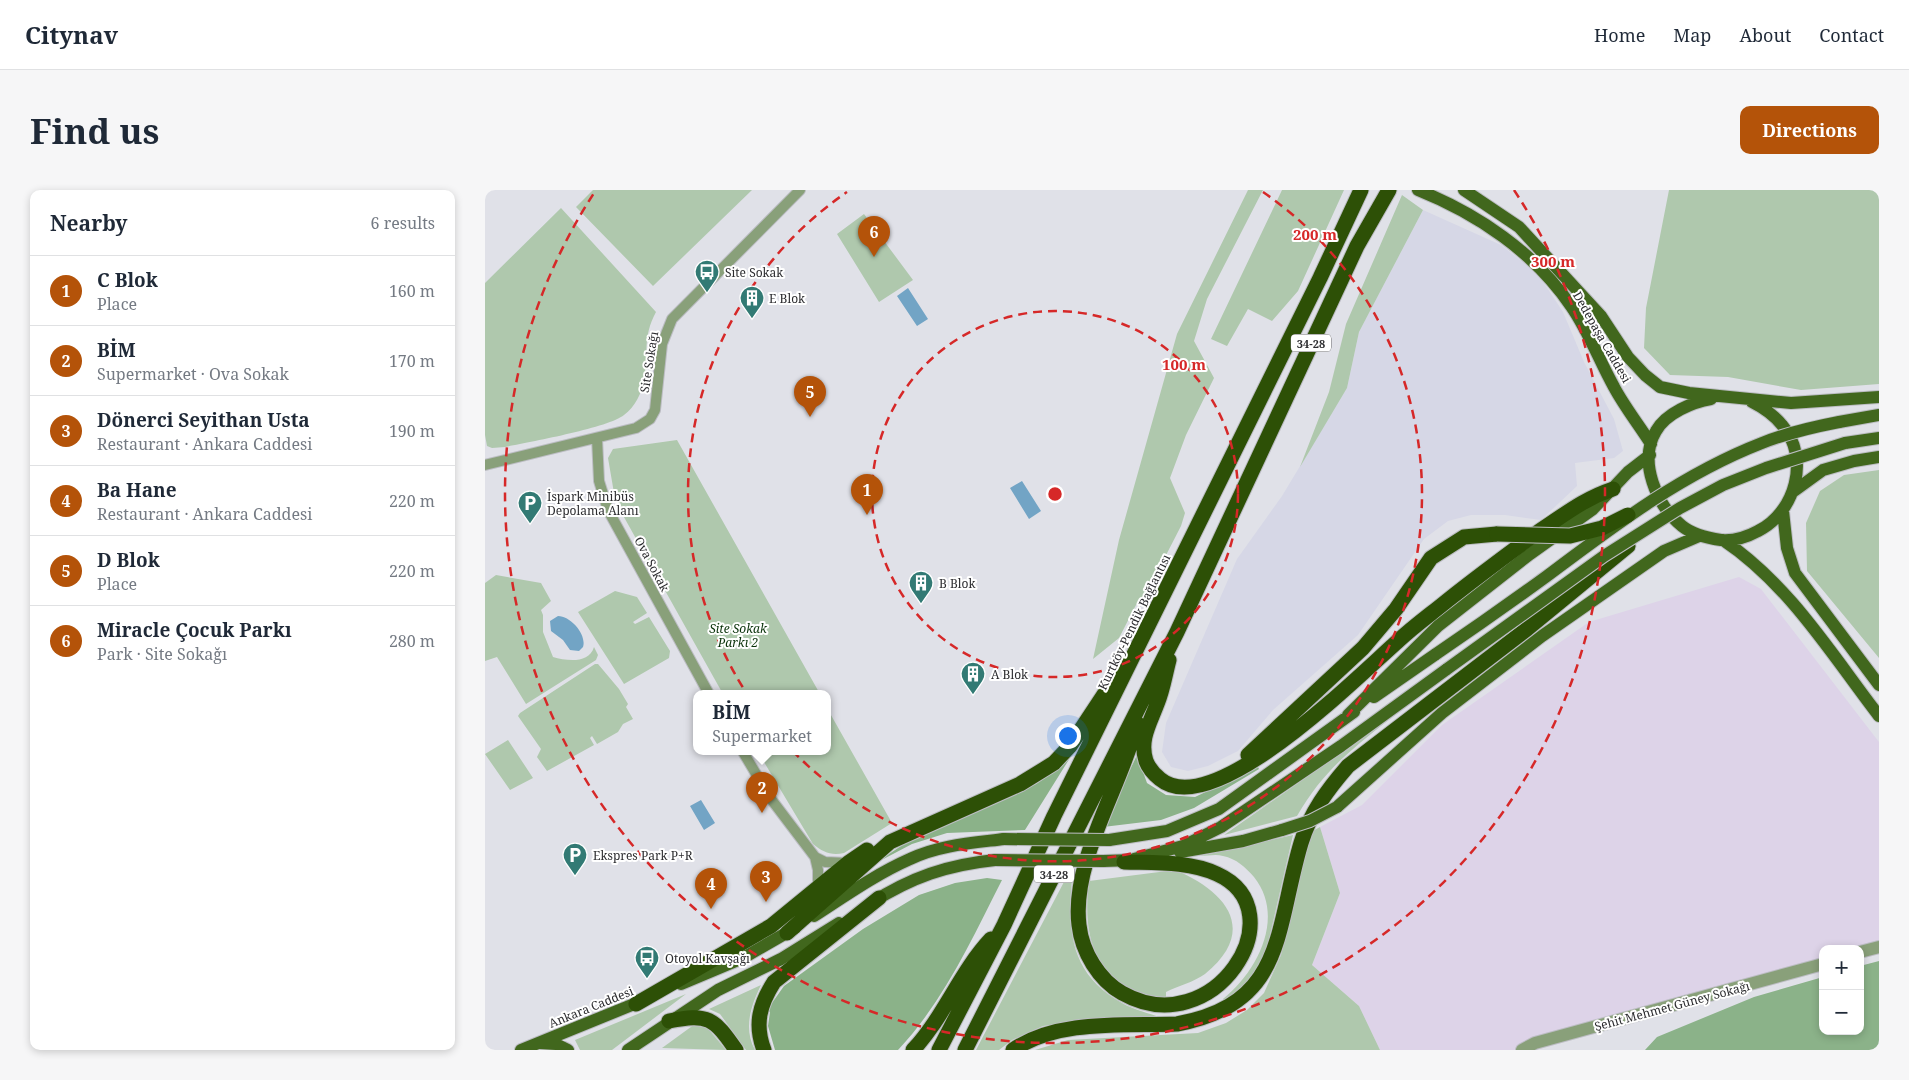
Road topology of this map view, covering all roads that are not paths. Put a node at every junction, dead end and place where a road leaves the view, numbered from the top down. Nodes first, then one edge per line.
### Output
1 (800, 190) edge
2 (1360, 190) edge
3 (1387, 190) edge
4 (1464, 190) edge
5 (1422, 191) edge
6 (1725, 396) junction
7 (1879, 397) edge
8 (1747, 400) junction
9 (1879, 415) edge
10 (597, 438) junction
11 (1879, 438) edge
12 (1651, 449) junction
13 (1879, 457) edge
14 (485, 465) edge
15 (1613, 489) junction
16 (1794, 491) junction
17 (1783, 511) junction
18 (1628, 515) junction
19 (1648, 529) junction
20 (1699, 536) junction
21 (1723, 540) junction
22 (1177, 632) junction
23 (1144, 638) junction
24 (1879, 685) edge
25 (707, 690) edge
26 (1143, 698) junction
27 (1348, 716) junction
28 (1879, 716) edge
29 (745, 755) edge
30 (1172, 787) junction
31 (978, 803) junction
32 (815, 857) junction
33 (1124, 862) junction
34 (848, 863) junction
35 (817, 889) junction
36 (879, 898) junction
37 (1004, 925) junction
38 (787, 933) junction
39 (1879, 947) edge
40 (1864, 951) edge
41 (1819, 965) edge
42 (636, 1004) junction
43 (669, 1021) junction
44 (541, 1042) junction
45 (521, 1050) edge
46 (568, 1050) edge
47 (628, 1050) edge
48 (736, 1050) edge
49 (764, 1050) edge
50 (913, 1050) edge
51 (939, 1050) edge
52 (965, 1050) edge
53 (1013, 1050) edge
54 (1522, 1050) edge

1 - 10 street, Site Sokağı
2 - 23 highway, Kurtköy-Pendik Bağlantısı / 34-28
3 - 22 highway, 34-28
4 - 6 main road
5 - 12 main road, Dedepaşa Caddesi
6 - 8 main road
6 - 12 main road
7 - 8 main road
8 - 16 main road
9 - 18 main road, bridge
10 - 14 street, Site Sokağı
10 - 25 street, Ova Sokak
11 - 19 main road, bridge
12 - 15 main road
12 - 20 main road
13 - 16 main road
15 - 27 main road
15 - 30 highway
16 - 17 main road
17 - 21 main road
17 - 24 main road
18 - 27 main road, bridge
18 - 30 highway, bridge
19 - 33 main road, bridge
19 - 53 highway, bridge
20 - 21 main road
20 - 33 main road, bridge
21 - 28 main road
22 - 26 highway, 34-28
22 - 30 highway
23 - 31 highway
23 - 37 highway, Kurtköy-Pendik Bağlantısı / 34-28
26 - 33 highway
26 - 52 highway, 34-28
27 - 38 main road, Ankara Caddesi, bridge
29 - 32 street
31 - 34 highway
31 - 38 highway
32 - 34 street
32 - 35 street
33 - 36 main road, bridge
34 - 35 highway
35 - 42 highway
36 - 43 main road
36 - 49 highway
37 - 50 highway
37 - 51 highway, Kurtköy-Pendik Bağlantısı / 34-28
38 - 42 main road, Ankara Caddesi
39 - 40 street
41 - 54 street, Şehit Mehmet Güney Sokağı
42 - 44 main road, Ankara Caddesi
43 - 47 main road
43 - 48 highway
44 - 45 main road, Ankara Caddesi
44 - 46 main road, Ankara Caddesi

